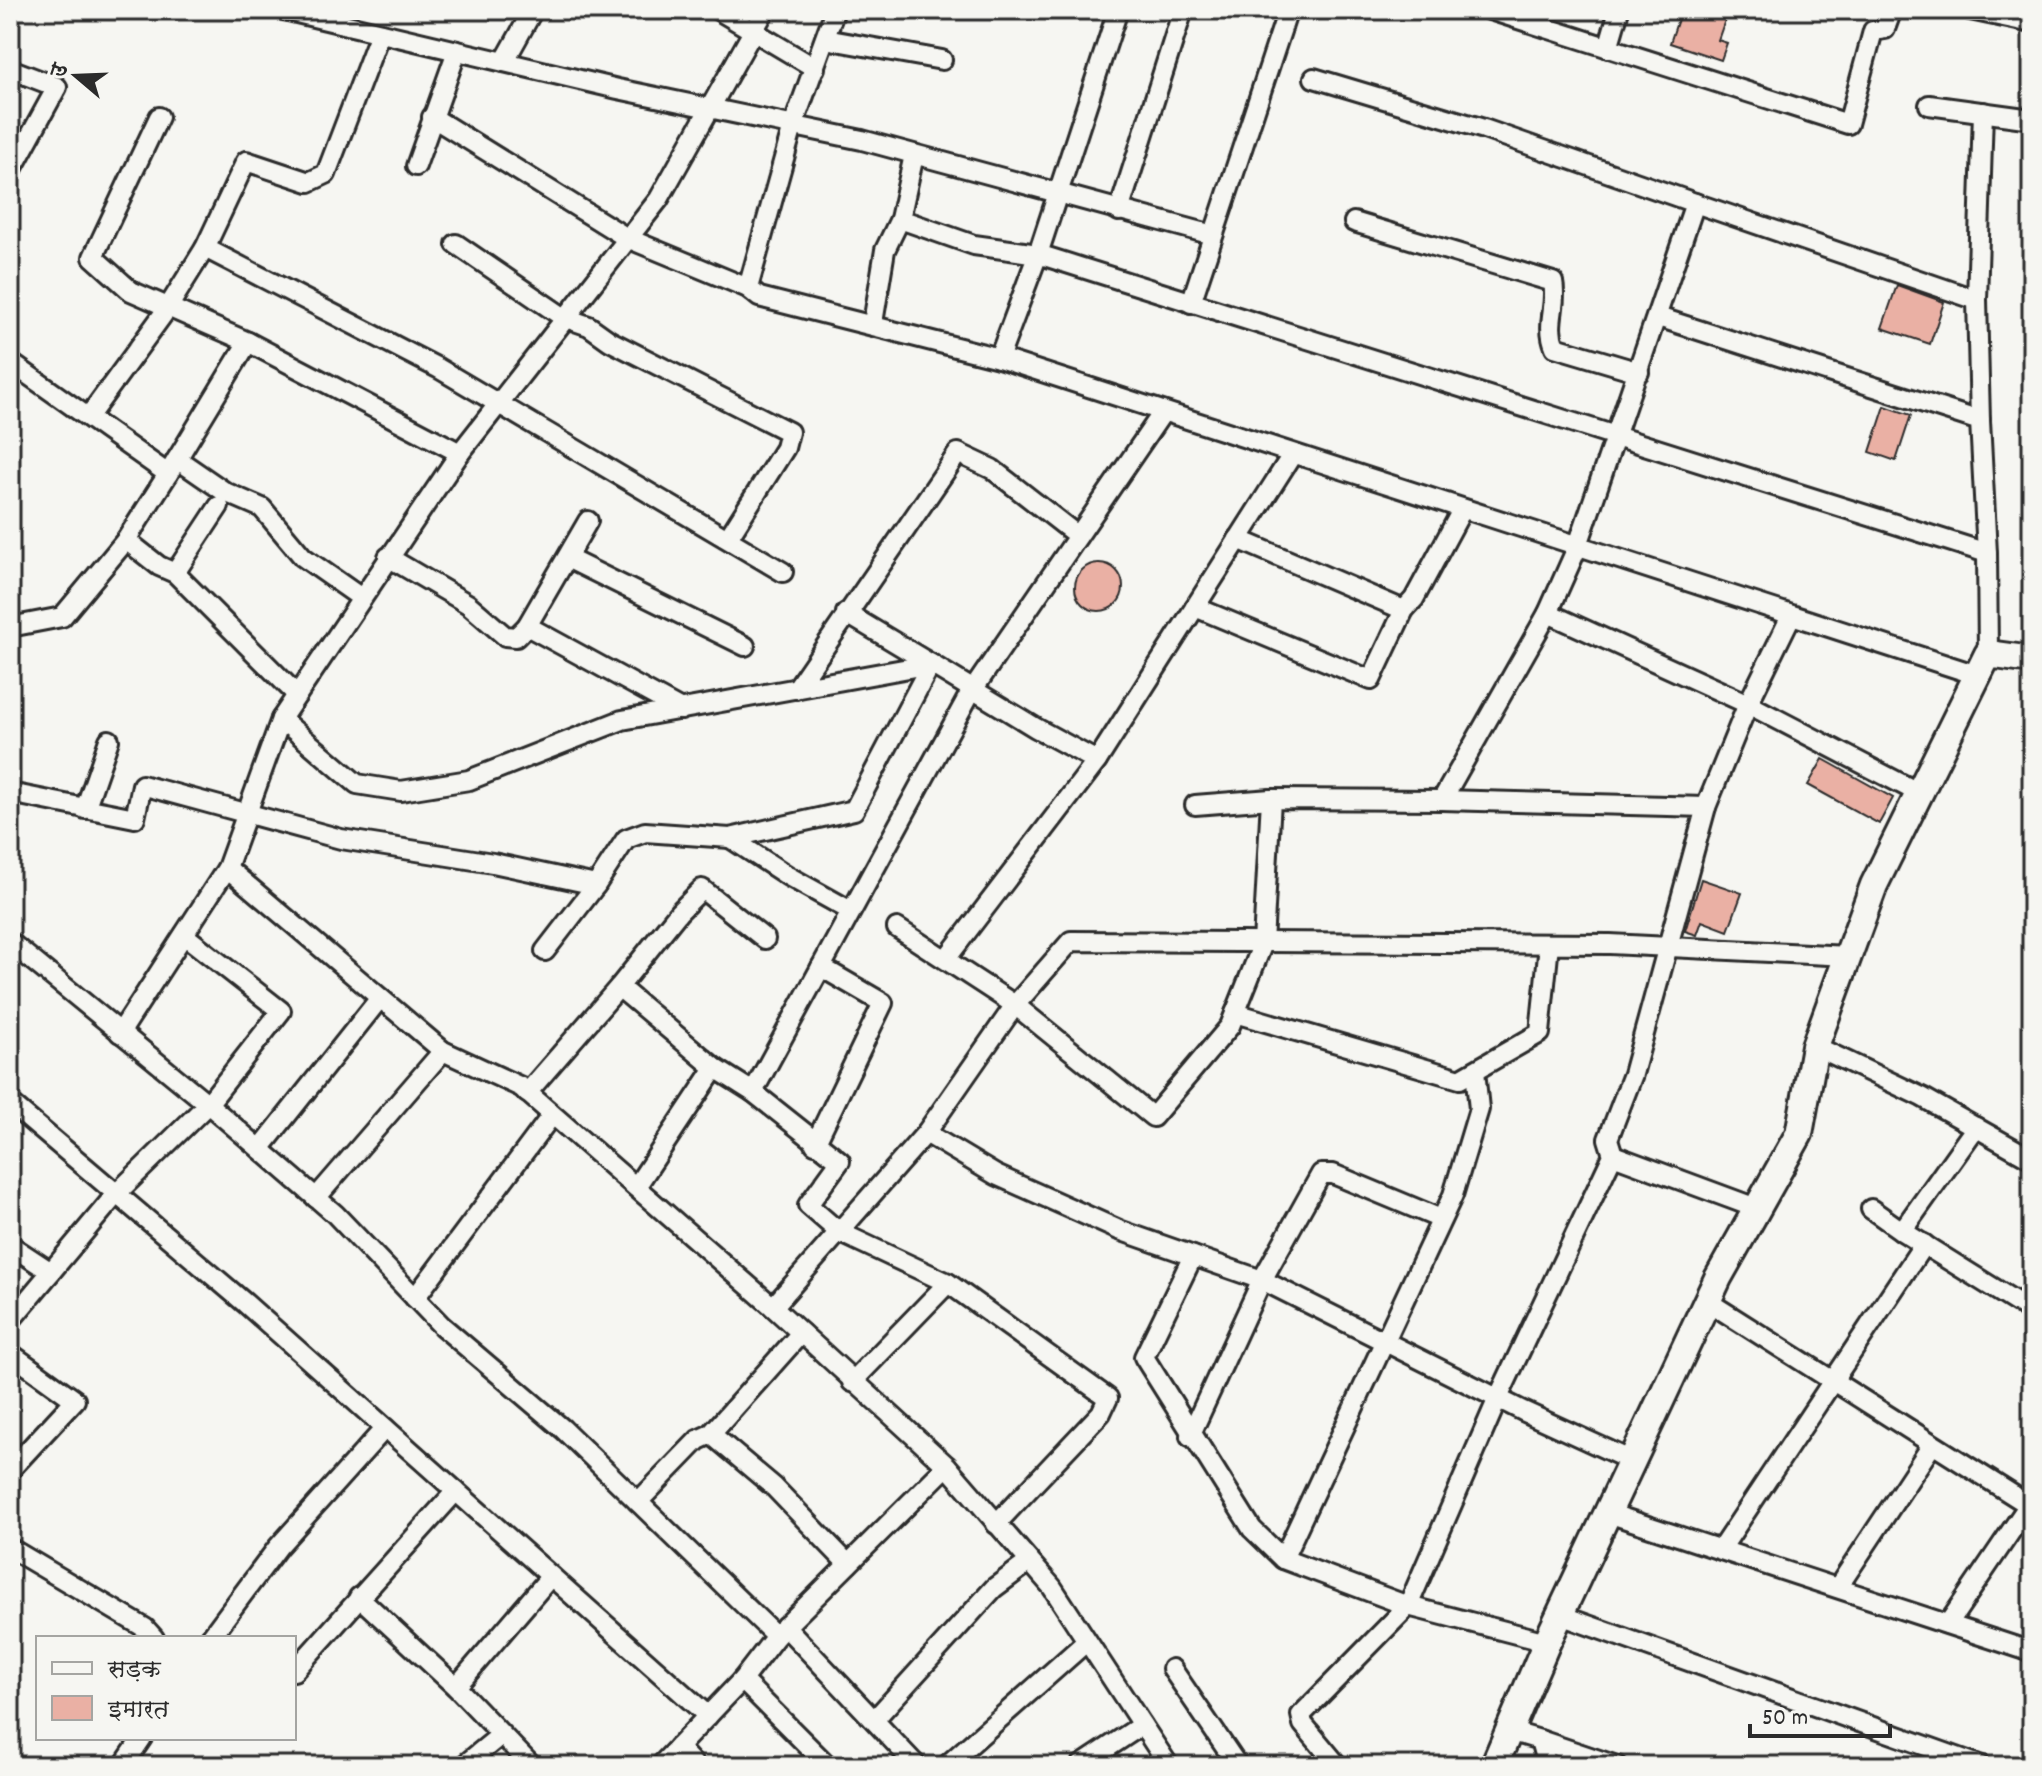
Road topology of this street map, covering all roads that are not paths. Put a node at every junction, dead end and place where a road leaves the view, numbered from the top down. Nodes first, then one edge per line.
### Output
1 (284, 10) edge
2 (533, 10) edge
3 (718, 10) edge
4 (765, 10) edge
5 (835, 10) edge
6 (1118, 10) edge
7 (1183, 10) edge
8 (1288, 10) edge
9 (1490, 10) edge
10 (1619, 10) edge
11 (1892, 10) edge
12 (1970, 10) edge
13 (342, 17) edge
14 (2032, 23) edge
15 (753, 31) junction
16 (380, 33) junction
17 (825, 39) junction
18 (1608, 48) junction
19 (457, 51) junction
20 (942, 60) dead end
21 (504, 62) junction
22 (815, 68) junction
23 (10, 69) edge
24 (1314, 78) dead end
25 (1929, 105) dead end
26 (709, 108) junction
27 (1983, 112) junction
28 (159, 117) dead end
29 (432, 117) junction
30 (2032, 119) edge
31 (793, 126) junction
32 (914, 155) junction
33 (416, 166) dead end
34 (10, 173) edge
35 (1057, 195) junction
36 (1695, 203) junction
37 (1119, 211) junction
38 (900, 219) junction
39 (1354, 222) dead end
40 (1213, 235) junction
41 (627, 238) junction
42 (456, 244) dead end
43 (205, 248) junction
44 (1038, 254) junction
45 (748, 288) junction
46 (1977, 300) junction
47 (1191, 303) junction
48 (167, 309) junction
49 (563, 317) junction
50 (1658, 317) junction
51 (873, 323) junction
52 (248, 342) junction
53 (999, 358) junction
54 (10, 362) edge
55 (1639, 372) junction
56 (497, 404) junction
57 (1163, 412) junction
58 (89, 416) junction
59 (1980, 421) junction
60 (1616, 438) junction
61 (460, 453) junction
62 (1292, 455) junction
63 (172, 466) junction
64 (219, 506) dead end
65 (1462, 510) junction
66 (588, 521) dead end
67 (1078, 536) junction
68 (728, 538) junction
69 (1238, 539) junction
70 (126, 540) junction
71 (1577, 548) junction
72 (1987, 553) junction
73 (388, 557) junction
74 (567, 558) junction
75 (783, 572) dead end
76 (175, 573) junction
77 (360, 597) junction
78 (1195, 607) junction
79 (1404, 610) junction
80 (846, 613) junction
81 (1548, 613) junction
82 (1791, 616) junction
83 (527, 626) junction
84 (10, 627) edge
85 (745, 646) dead end
86 (2032, 660) edge
87 (931, 664) junction
88 (1982, 664) junction
89 (796, 689) junction
90 (974, 689) junction
91 (297, 695) junction
92 (1748, 704) junction
93 (681, 710) junction
94 (281, 719) junction
95 (109, 740) dead end
96 (1097, 761) junction
97 (10, 793) edge
98 (1919, 793) junction
99 (1271, 799) junction
100 (1442, 800) junction
101 (1195, 805) dead end
102 (1706, 807) junction
103 (85, 809) junction
104 (245, 815) junction
105 (730, 838) junction
106 (227, 868) junction
107 (596, 885) junction
108 (851, 911) junction
109 (897, 928) dead end
110 (184, 935) junction
111 (765, 939) dead end
112 (10, 942) edge
113 (1263, 943) junction
114 (1549, 944) junction
115 (1671, 947) junction
116 (545, 951) dead end
117 (1848, 956) junction
118 (946, 959) junction
119 (821, 967) junction
120 (619, 987) junction
121 (380, 998) junction
122 (1015, 1005) junction
123 (1235, 1013) junction
124 (120, 1033) junction
125 (1815, 1046) junction
126 (443, 1051) junction
127 (715, 1068) junction
128 (1475, 1071) junction
129 (753, 1092) junction
130 (527, 1093) junction
131 (10, 1103) edge
132 (208, 1104) junction
133 (552, 1115) junction
134 (1976, 1127) junction
135 (926, 1133) junction
136 (815, 1144) junction
137 (260, 1149) junction
138 (1613, 1155) junction
139 (2032, 1159) edge
140 (636, 1187) junction
141 (117, 1193) junction
142 (316, 1198) junction
143 (1756, 1208) junction
144 (1871, 1209) dead end
145 (1441, 1219) junction
146 (1902, 1231) junction
147 (839, 1232) junction
148 (1924, 1244) junction
149 (10, 1245) edge
150 (1193, 1256) junction
151 (51, 1272) junction
152 (1262, 1280) junction
153 (948, 1283) junction
154 (415, 1298) junction
155 (1707, 1301) junction
156 (773, 1307) junction
157 (2032, 1312) edge
158 (10, 1321) edge
159 (801, 1333) junction
160 (1384, 1338) junction
161 (10, 1353) edge
162 (1831, 1379) junction
163 (852, 1382) junction
164 (1498, 1398) junction
165 (385, 1428) junction
166 (711, 1434) junction
167 (1190, 1436) junction
168 (1932, 1445) junction
169 (1632, 1461) junction
170 (947, 1466) junction
171 (10, 1470) edge
172 (456, 1491) junction
173 (638, 1502) junction
174 (2031, 1504) edge
175 (1608, 1513) junction
176 (996, 1524) junction
177 (10, 1548) edge
178 (1721, 1549) junction
179 (1283, 1559) junction
180 (1029, 1562) junction
181 (848, 1564) junction
182 (551, 1576) junction
183 (1838, 1587) junction
184 (359, 1597) junction
185 (1408, 1606) junction
186 (1560, 1615) junction
187 (1948, 1624) junction
188 (781, 1631) junction
189 (152, 1636) edge
190 (211, 1636) edge
191 (1086, 1642) junction
192 (1547, 1642) junction
193 (2032, 1652) edge
194 (296, 1669) edge
195 (1172, 1669) dead end
196 (742, 1680) junction
197 (456, 1687) junction
198 (708, 1716) junction
199 (875, 1719) junction
200 (1142, 1725) junction
201 (1509, 1731) junction
202 (501, 1735) junction
203 (141, 1740) edge
204 (1540, 1740) junction
205 (678, 1747) junction
206 (908, 1763) edge
207 (123, 1766) edge
208 (463, 1766) edge
209 (532, 1766) edge
210 (660, 1766) edge
211 (695, 1766) edge
212 (828, 1766) edge
213 (946, 1766) edge
214 (1080, 1766) edge
215 (1169, 1766) edge
216 (1238, 1766) edge
217 (1338, 1766) edge
218 (1494, 1766) edge
219 (1547, 1766) edge
220 (1617, 1766) edge
221 (1982, 1766) edge

1 - 13 street
2 - 21 street
3 - 15 street
4 - 15 street
5 - 17 street
6 - 35 street
7 - 37 street
8 - 40 street
9 - 18 street
10 - 18 street
11 - 18 street
12 - 14 street
13 - 16 street
15 - 22 street
15 - 26 street
16 - 19 street
16 - 43 street
17 - 20 street
17 - 22 street
19 - 21 street
19 - 29 street
21 - 26 street
22 - 31 street
23 - 34 street
24 - 36 street
25 - 27 street
26 - 31 street
26 - 41 street
27 - 30 street
27 - 46 street
28 - 48 street
29 - 33 street
29 - 41 street
31 - 32 street
31 - 45 street
32 - 35 street
32 - 38 street
35 - 37 street
35 - 44 street
36 - 46 street
36 - 50 street
37 - 40 street
38 - 44 street
38 - 51 street
39 - 55 street
40 - 47 street
41 - 45 street
41 - 49 street
42 - 49 street
43 - 48 street
43 - 56 street
44 - 47 street
44 - 53 street
45 - 51 street
46 - 59 street
47 - 60 street
48 - 52 street
48 - 58 street
49 - 56 street
49 - 68 street
50 - 55 street
50 - 59 street
51 - 53 street
52 - 61 street
52 - 63 street
53 - 57 street
54 - 58 street
55 - 60 street
56 - 61 street
56 - 68 street
57 - 62 street
57 - 67 street
58 - 63 street
59 - 72 street
60 - 71 street
60 - 72 street
61 - 73 street
62 - 65 street
62 - 69 street
63 - 70 street
63 - 77 street
64 - 76 street
65 - 71 street
65 - 79 street
66 - 74 street
67 - 80 street
67 - 90 street
68 - 75 street
69 - 78 street
69 - 79 street
70 - 76 street
70 - 84 street
71 - 81 street
71 - 82 street
72 - 88 street
73 - 77 street
73 - 83 street
74 - 83 street
74 - 85 street
76 - 91 street
77 - 91 street
78 - 79 street
78 - 96 street
80 - 87 street
80 - 89 street
81 - 92 street
81 - 100 street
82 - 88 street
82 - 92 street
83 - 93 street
86 - 88 street
87 - 89 street
87 - 90 street
87 - 105 street
88 - 98 street
89 - 93 street
90 - 96 street
90 - 108 street
91 - 94 street
92 - 98 street
92 - 102 street
93 - 94 street
94 - 104 street
95 - 103 street
96 - 118 street
97 - 103 street
98 - 117 street
99 - 100 street
99 - 101 street
99 - 113 street
100 - 102 street
102 - 115 street
103 - 104 street
104 - 106 street
104 - 107 street
105 - 107 street
105 - 108 street
106 - 110 street
106 - 121 street
107 - 116 street
108 - 119 street
109 - 118 street
110 - 124 street
110 - 132 street
111 - 120 street
112 - 124 street
113 - 114 street
113 - 122 street
113 - 123 street
114 - 115 street
114 - 128 street
115 - 117 street
115 - 138 street
117 - 125 street
118 - 122 street
119 - 129 street
119 - 136 street
120 - 127 street
120 - 130 street
121 - 126 street
121 - 137 street
122 - 123 street
122 - 135 street
123 - 128 street
124 - 132 street
125 - 134 street
125 - 143 street
126 - 130 street
126 - 142 street
127 - 129 street
127 - 140 street
128 - 145 street
129 - 136 street
130 - 133 street
131 - 141 street
132 - 137 street
132 - 141 street
133 - 140 street
133 - 154 street
134 - 139 street
134 - 146 street
135 - 147 street
135 - 150 street
136 - 147 street
137 - 142 street
138 - 143 street
138 - 164 street
140 - 156 street
141 - 151 street
141 - 165 street
142 - 154 street
143 - 155 street
144 - 146 street
145 - 152 street
145 - 160 street
146 - 148 street
147 - 153 street
147 - 156 street
148 - 157 street
148 - 162 street
149 - 151 street
150 - 152 street
150 - 167 street
151 - 158 street
152 - 160 street
152 - 167 street
153 - 163 street
153 - 176 street
154 - 173 street
155 - 162 street
155 - 169 street
156 - 159 street
159 - 163 street
159 - 166 street
160 - 164 street
160 - 179 street
161 - 171 street
162 - 168 street
162 - 178 street
163 - 170 street
164 - 169 street
164 - 185 street
165 - 172 street
165 - 190 street
166 - 173 street
166 - 181 street
167 - 179 street
168 - 174 street
168 - 183 street
169 - 175 street
170 - 176 street
170 - 181 street
172 - 182 street
172 - 184 street
173 - 188 street
174 - 187 street
175 - 178 street
175 - 186 street
176 - 180 street
177 - 189 street
178 - 183 street
179 - 185 street
180 - 191 street
180 - 199 street
181 - 188 street
182 - 197 street
182 - 198 street
183 - 187 street
184 - 194 street
184 - 197 street
185 - 192 street
185 - 217 street
186 - 192 street
186 - 221 street
187 - 193 street
188 - 196 street
188 - 199 street
191 - 200 street
191 - 213 street
192 - 201 street
195 - 216 street
196 - 198 street
196 - 212 street
197 - 202 street
198 - 205 street
199 - 206 street
200 - 214 street
200 - 215 street
201 - 204 street
201 - 218 street
202 - 208 street
202 - 209 street
203 - 207 street
204 - 219 street
204 - 220 street
205 - 210 street
205 - 211 street

